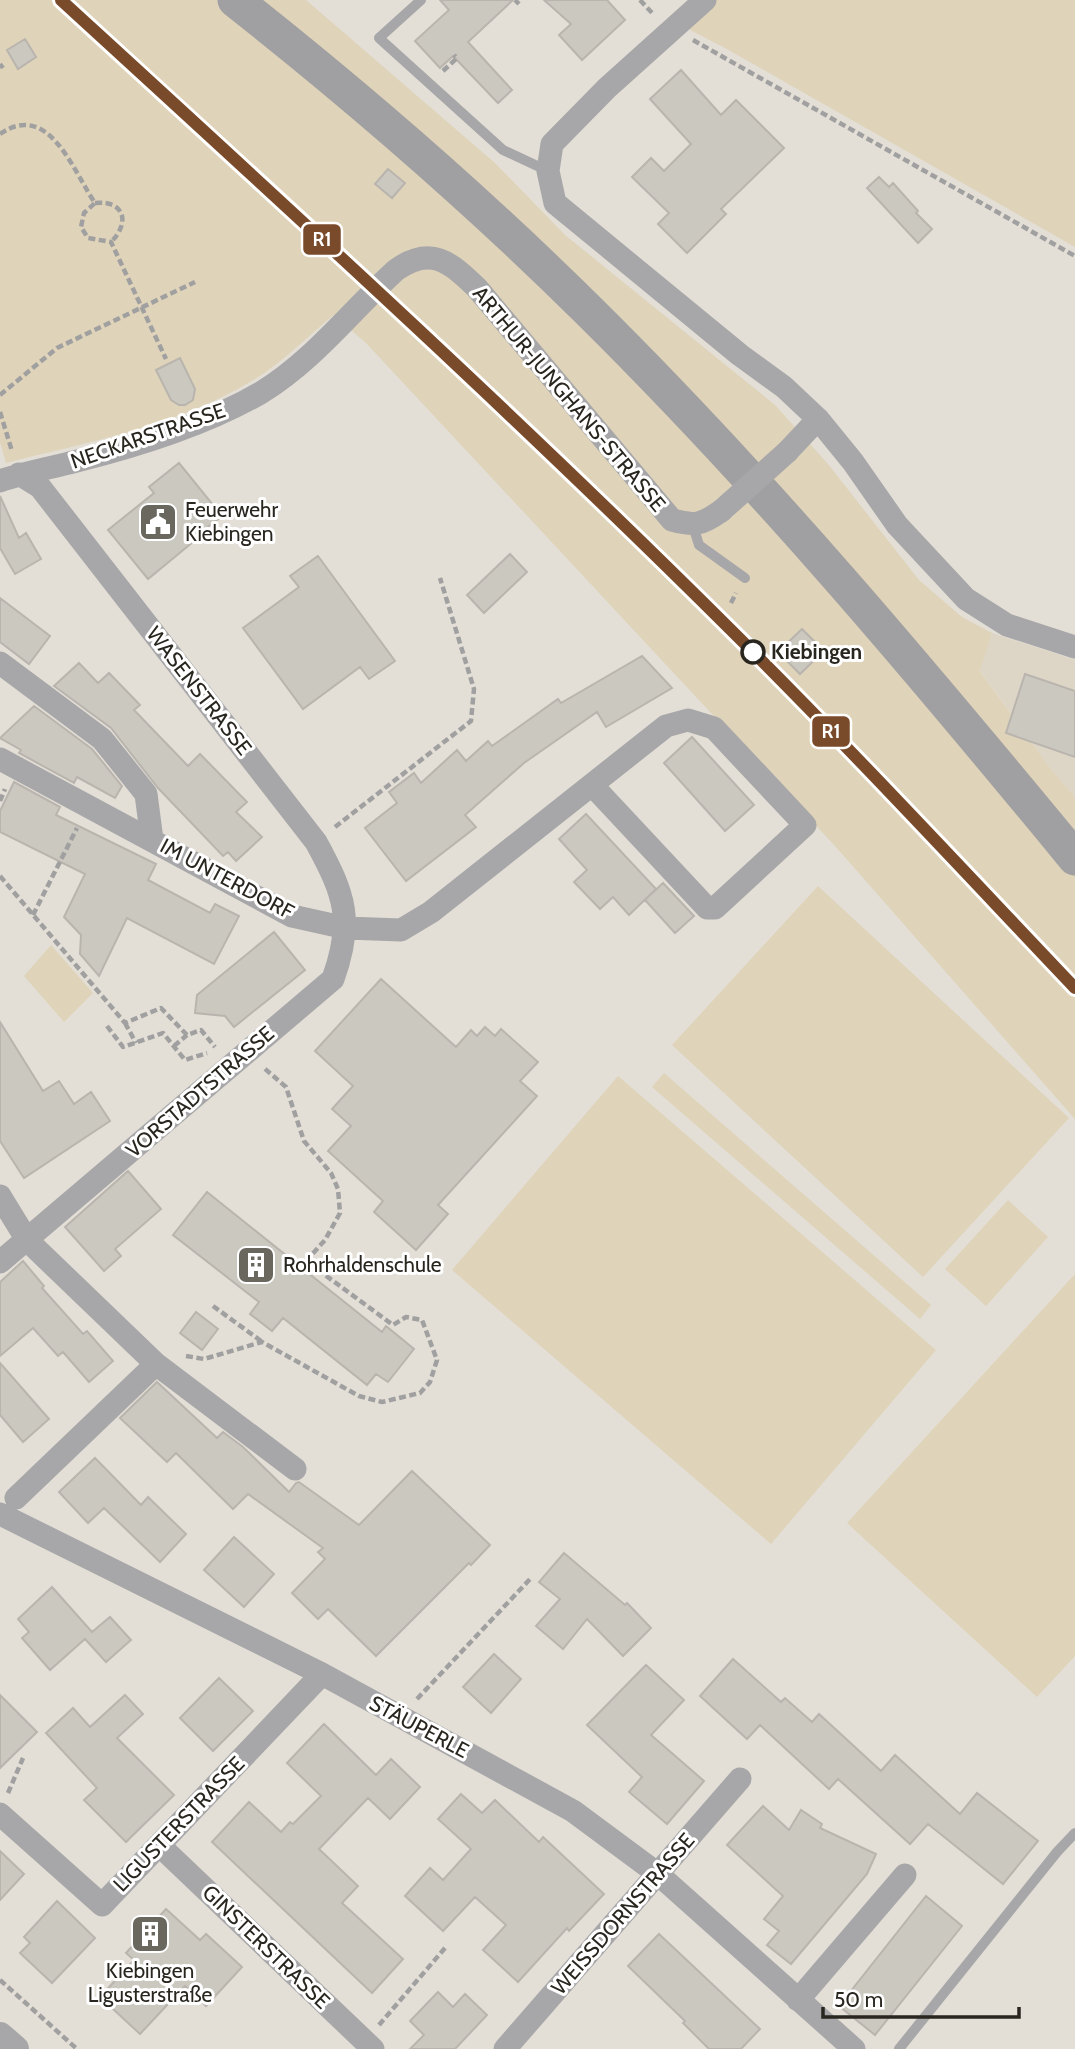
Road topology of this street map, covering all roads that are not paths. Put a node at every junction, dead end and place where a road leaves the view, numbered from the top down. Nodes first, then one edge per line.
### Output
1 (235, 0) edge
2 (421, 0) edge
3 (705, 0) edge
4 (548, 171) junction
5 (411, 259) joint
6 (818, 419) junction
7 (10, 478) edge
8 (693, 526) junction
9 (746, 578) dead end
10 (1075, 646) edge
11 (0, 663) edge
12 (0, 759) edge
13 (592, 785) junction
14 (152, 840) junction
15 (1075, 858) edge
16 (346, 928) junction
17 (0, 1196) edge
18 (27, 1240) junction
19 (0, 1262) edge
20 (156, 1364) junction
21 (295, 1469) dead end
22 (8, 1506) edge
23 (321, 1674) junction
24 (740, 1779) dead end
25 (2, 1807) edge
26 (1075, 1833) edge
27 (159, 1845) junction
28 (658, 1874) junction
29 (905, 1875) dead end
30 (798, 2000) junction
31 (0, 2036) edge
32 (369, 2045) edge
33 (15, 2049) edge
34 (505, 2049) edge
35 (854, 2049) edge
36 (899, 2049) edge

1 - 15 main road
2 - 4 lane
3 - 4 street
4 - 6 street
5 - 7 street, NECKARSTRASSE
5 - 8 street, ARTHUR-JUNGHANS-STRASSE
6 - 8 street, bridge
6 - 10 street
7 - 16 street, WASENSTRASSE
8 - 9 lane
11 - 14 street
12 - 14 street, IM UNTERDORF
13 - 13 street, IM UNTERDORF
13 - 16 street, IM UNTERDORF
14 - 16 street, IM UNTERDORF
16 - 18 street, VORSTADTSTRASSE
17 - 18 street
18 - 19 street, VORSTADTSTRASSE
18 - 20 street
20 - 21 street
20 - 22 street
22 - 23 street, STÄUPERLE
23 - 27 street, LIGUSTERSTRASSE
23 - 28 street, STÄUPERLE
24 - 28 street, WEISSDORNSTRASSE
25 - 27 street, LIGUSTERSTRASSE
26 - 36 lane
27 - 32 street, GINSTERSTRASSE
28 - 30 street, STÄUPERLE
28 - 34 street, WEISSDORNSTRASSE
29 - 30 street
30 - 35 street, STÄUPERLE
31 - 33 street

